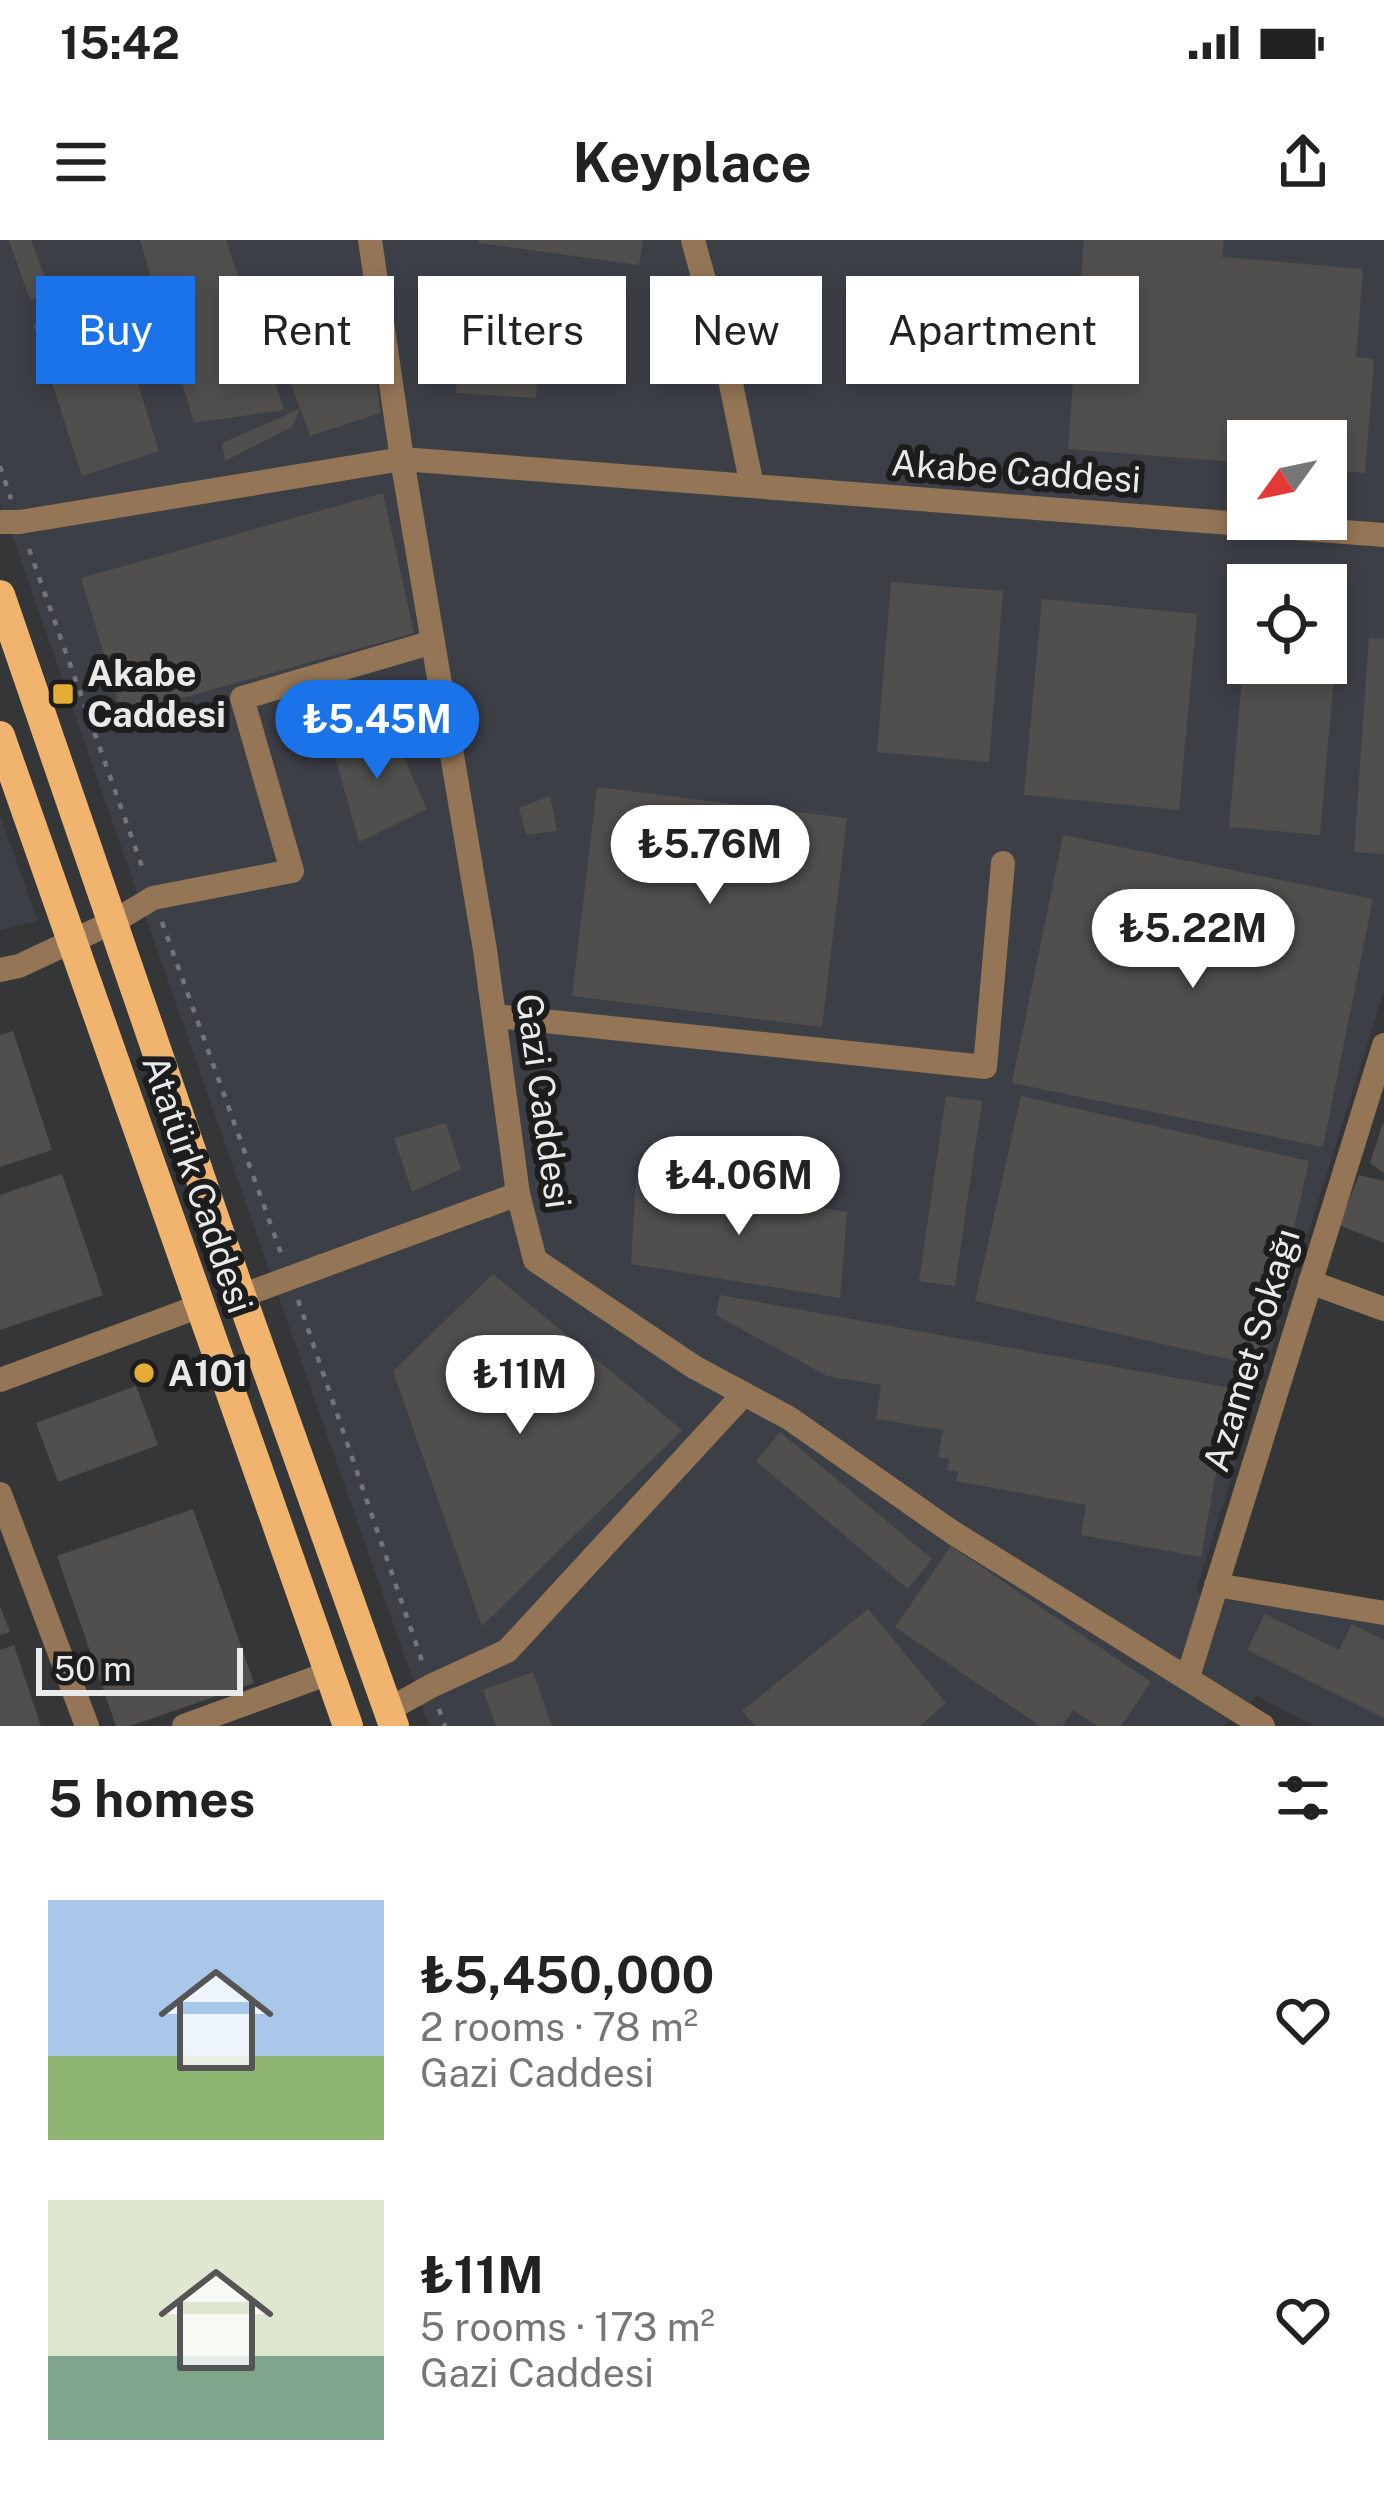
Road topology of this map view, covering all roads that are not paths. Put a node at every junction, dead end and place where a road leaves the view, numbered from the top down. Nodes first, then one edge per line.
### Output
1 (370, 240) edge
2 (693, 240) edge
3 (402, 459) junction
4 (752, 487) junction
5 (10, 522) edge
6 (1384, 536) edge
7 (0, 595) edge
8 (433, 642) junction
9 (0, 736) edge
10 (1004, 863) dead end
11 (113, 922) junction
12 (72, 941) junction
13 (0, 970) edge
14 (496, 1016) junction
15 (1384, 1045) edge
16 (518, 1194) junction
17 (1310, 1282) junction
18 (241, 1296) junction
19 (200, 1306) junction
20 (1384, 1309) edge
21 (0, 1380) edge
22 (744, 1394) junction
23 (0, 1494) edge
24 (1216, 1585) junction
25 (1384, 1613) edge
26 (329, 1673) junction
27 (1188, 1677) junction
28 (391, 1718) edge
29 (87, 1726) edge
30 (184, 1726) edge
31 (348, 1726) edge
32 (1264, 1726) edge

1 - 3 street, Gazi Caddesi
2 - 4 street
3 - 4 street, Akabe Caddesi
3 - 5 street, Akabe Caddesi
3 - 8 street, Gazi Caddesi
4 - 6 street, Akabe Caddesi
7 - 11 main road
8 - 11 street
8 - 14 street, Gazi Caddesi
9 - 12 main road, Atatürk Caddesi
10 - 14 street
11 - 12 street
11 - 18 main road
12 - 13 street
12 - 19 main road, Atatürk Caddesi
14 - 16 street, Gazi Caddesi
15 - 17 street, Azamet Sokağı
16 - 18 street
16 - 22 street, Gazi Caddesi
17 - 20 street
17 - 24 street, Azamet Sokağı
18 - 28 main road
19 - 21 street
19 - 26 main road, Atatürk Caddesi
22 - 27 street, Gazi Caddesi
22 - 28 street
23 - 29 street
24 - 25 street
24 - 27 street, Azamet Sokağı
26 - 30 street
26 - 31 main road, Atatürk Caddesi
27 - 32 street, Gazi Caddesi

